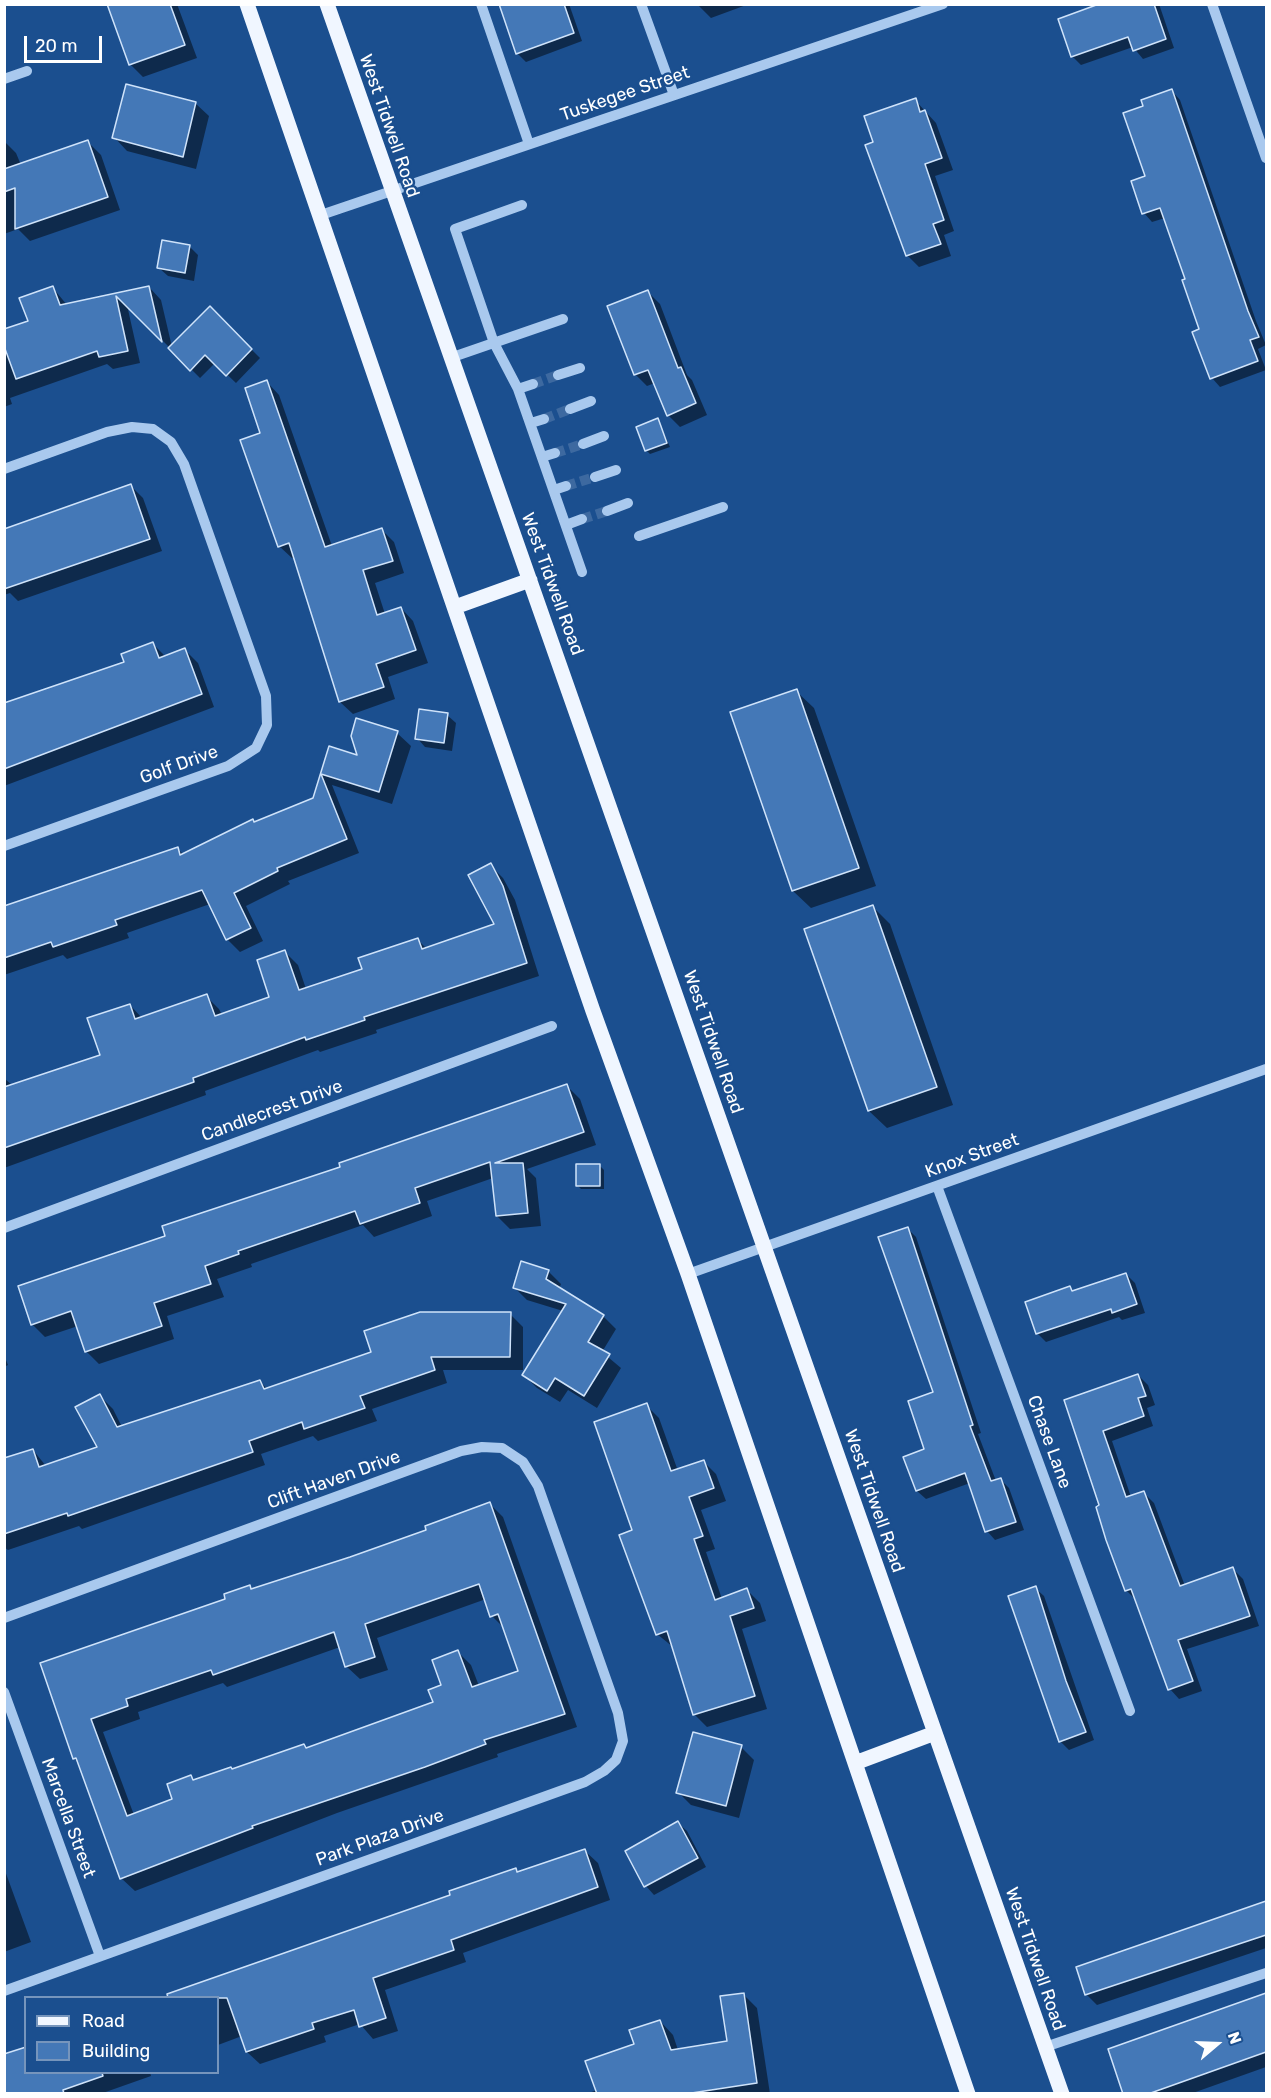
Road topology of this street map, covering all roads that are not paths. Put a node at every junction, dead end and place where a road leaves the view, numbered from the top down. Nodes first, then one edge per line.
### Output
1 (247, 4) edge
2 (327, 4) edge
3 (481, 4) edge
4 (641, 4) edge
5 (943, 4) edge
6 (1212, 4) edge
7 (27, 71) dead end
8 (4, 79) edge
9 (674, 95) junction
10 (529, 144) junction
11 (1266, 158) edge
12 (391, 192) junction
13 (522, 205) dead end
14 (318, 216) junction
15 (563, 319) dead end
16 (494, 343) junction
17 (450, 358) junction
18 (580, 368) dead end
19 (558, 375) tunnel mouth
20 (532, 384) tunnel mouth
21 (518, 389) junction
22 (591, 401) dead end
23 (570, 409) tunnel mouth
24 (544, 419) tunnel mouth
25 (531, 423) junction
26 (604, 436) dead end
27 (583, 444) tunnel mouth
28 (555, 453) tunnel mouth
29 (542, 457) junction
30 (4, 469) edge
31 (616, 470) dead end
32 (595, 477) tunnel mouth
33 (566, 486) tunnel mouth
34 (554, 490) junction
35 (627, 503) dead end
36 (723, 507) dead end
37 (607, 511) tunnel mouth
38 (582, 519) tunnel mouth
39 (566, 525) junction
40 (639, 536) dead end
41 (582, 572) dead end
42 (530, 580) junction
43 (455, 607) junction
44 (4, 846) edge
45 (552, 1026) dead end
46 (1266, 1069) edge
47 (937, 1186) junction
48 (4, 1228) edge
49 (763, 1247) junction
50 (688, 1274) junction
51 (582, 1612) joint
52 (4, 1618) edge
53 (4, 1692) edge
54 (1130, 1711) dead end
55 (935, 1733) junction
56 (855, 1763) junction
57 (100, 1956) junction
58 (1266, 1974) edge
59 (4, 1991) edge
60 (1045, 2047) junction
61 (968, 2094) edge
62 (1062, 2094) edge

1 - 14 main road
2 - 12 main road, West Tidwell Road
3 - 10 street
4 - 9 street
5 - 9 street, Tuskegee Street
6 - 11 street
7 - 8 street
9 - 10 street, Tuskegee Street
10 - 12 street, Tuskegee Street
12 - 14 street, Tuskegee Street
12 - 17 main road, West Tidwell Road
13 - 16 street
14 - 43 main road
15 - 16 street
16 - 17 street
16 - 21 street
17 - 42 main road, West Tidwell Road
18 - 19 street
20 - 21 street
21 - 25 street
22 - 23 street
24 - 25 street
25 - 29 street
26 - 27 street
28 - 29 street
29 - 34 street
30 - 44 street, Golf Drive
31 - 32 street
33 - 34 street
34 - 39 street
35 - 37 street
36 - 40 street
38 - 39 street
39 - 41 street
42 - 43 main road
42 - 49 main road, West Tidwell Road
43 - 50 main road
45 - 48 street, Candlecrest Drive
46 - 47 street, Knox Street
47 - 49 street, Knox Street
47 - 54 street, Chase Lane
49 - 50 street, Knox Street
49 - 55 main road, West Tidwell Road
50 - 56 main road
51 - 52 street, Clift Haven Drive
51 - 57 street, Park Plaza Drive
53 - 57 street, Marcella Street
55 - 56 main road
55 - 60 main road, West Tidwell Road
56 - 61 main road
57 - 59 street, Park Plaza Drive
58 - 60 street
60 - 62 main road, West Tidwell Road

